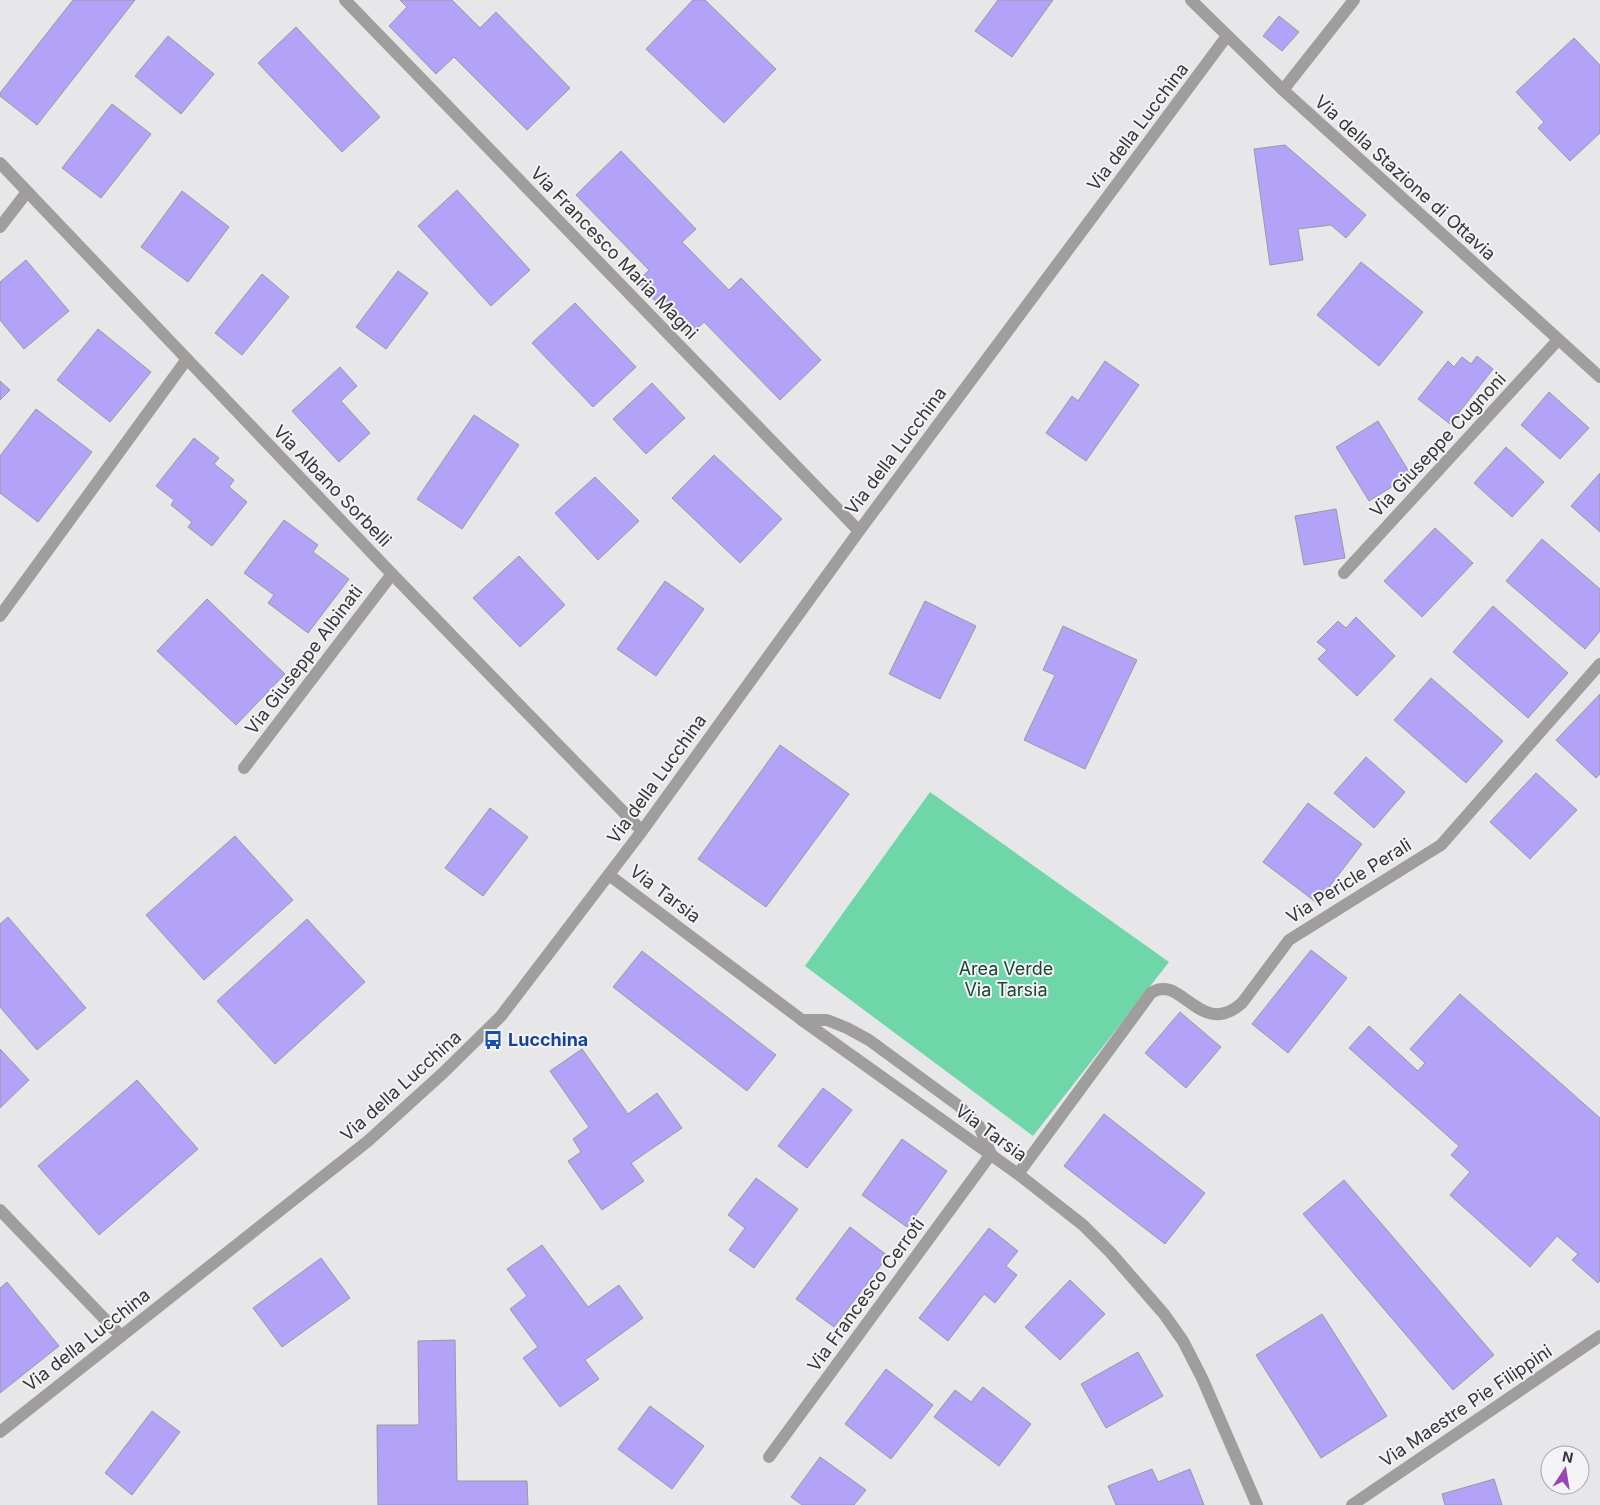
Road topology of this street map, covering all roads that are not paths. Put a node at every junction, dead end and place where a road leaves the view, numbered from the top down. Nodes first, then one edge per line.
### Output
1 (345, 0) edge
2 (1191, 0) edge
3 (1354, 0) edge
4 (1227, 36) junction
5 (1283, 90) junction
6 (0, 163) edge
7 (27, 192) junction
8 (0, 227) edge
9 (1558, 340) junction
10 (186, 359) junction
11 (1600, 377) edge
12 (859, 531) junction
13 (1344, 573) dead end
14 (392, 574) junction
15 (0, 616) edge
16 (1600, 664) edge
17 (244, 768) dead end
18 (642, 831) junction
19 (609, 874) junction
20 (802, 1020) junction
21 (991, 1154) junction
22 (1018, 1174) junction
23 (0, 1210) edge
24 (121, 1336) junction
25 (1600, 1336) edge
26 (0, 1432) edge
27 (769, 1457) dead end
28 (1257, 1505) edge
29 (1352, 1505) edge

1 - 12 street, Via Francesco Maria Magni
2 - 4 street, Via della Stazione di Ottavia
3 - 5 street
4 - 5 street, Via della Stazione di Ottavia
4 - 12 street, Via della Lucchina
5 - 9 street, Via della Stazione di Ottavia
6 - 7 street, Via Albano Sorbelli
7 - 8 street
7 - 10 street, Via Albano Sorbelli
9 - 11 street, Via della Stazione di Ottavia
9 - 13 street, Via Giuseppe Cugnoni
10 - 14 street, Via Albano Sorbelli
10 - 15 street
12 - 18 street, Via della Lucchina
14 - 17 street, Via Giuseppe Albinati
14 - 18 street, Via Albano Sorbelli
16 - 22 street, Via Pericle Perali
18 - 19 street, Via della Lucchina
19 - 20 street, Via Tarsia
19 - 24 street, Via della Lucchina
20 - 21 street, Via Tarsia
20 - 21 street
21 - 22 street, Via Tarsia
21 - 27 street, Via Francesco Cerroti
22 - 28 street, Via Tarsia
23 - 24 street
24 - 26 street, Via della Lucchina
25 - 29 street, Via Maestre Pie Filippini

